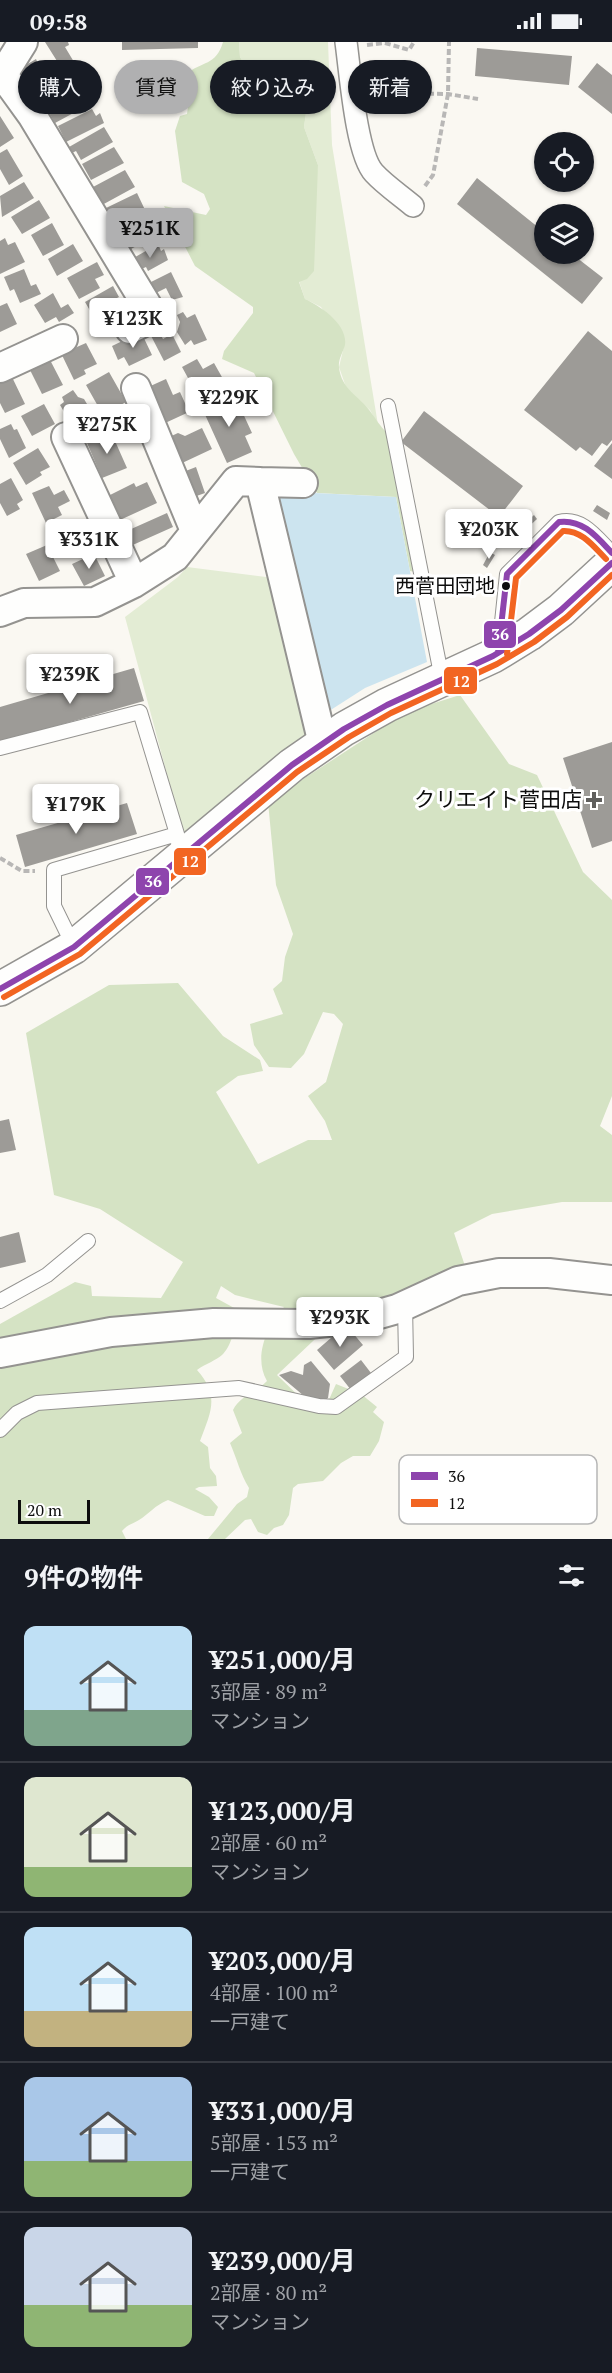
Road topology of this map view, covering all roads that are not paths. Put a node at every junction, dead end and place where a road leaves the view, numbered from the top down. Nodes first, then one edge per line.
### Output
1 (22, 42) edge
2 (347, 49) edge
3 (1, 77) edge
4 (413, 206) dead end
5 (130, 329) dead end
6 (63, 339) dead end
7 (0, 368) edge
8 (136, 388) dead end
9 (388, 406) dead end
10 (66, 437) dead end
11 (260, 482) junction
12 (303, 483) dead end
13 (195, 531) junction
14 (612, 553) edge
15 (612, 563) edge
16 (134, 583) junction
17 (0, 612) edge
18 (498, 653) junction
19 (442, 681) junction
20 (323, 744) junction
21 (0, 748) edge
22 (179, 845) junction
23 (74, 947) junction
24 (0, 989) edge
25 (88, 1241) dead end
26 (612, 1280) edge
27 (0, 1301) edge
28 (405, 1305) junction
29 (0, 1353) edge
30 (0, 1430) edge

1 - 3 street
2 - 4 street
3 - 5 street
6 - 7 street
8 - 13 street
9 - 19 lane
10 - 16 street
11 - 12 street
11 - 13 street
11 - 20 street
13 - 16 street
14 - 18 lane
15 - 18 street
16 - 17 street
18 - 19 street
19 - 20 street
20 - 22 street
21 - 22 lane
22 - 23 street
22 - 23 lane
23 - 24 street
25 - 27 lane
26 - 28 street
28 - 29 street
28 - 30 lane

